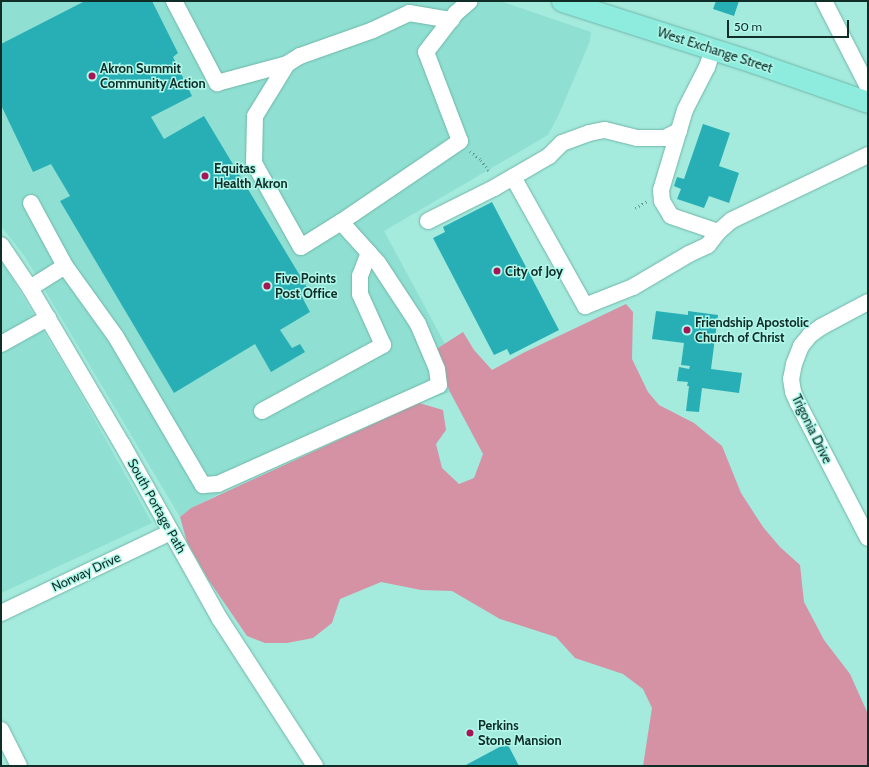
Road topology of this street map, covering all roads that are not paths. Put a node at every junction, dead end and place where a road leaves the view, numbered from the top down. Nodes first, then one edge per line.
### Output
1 (174, 1) edge
2 (470, 1) edge
3 (562, 1) edge
4 (824, 1) edge
5 (454, 11) edge
6 (713, 49) junction
7 (287, 64) junction
8 (868, 87) edge
9 (868, 102) edge
10 (679, 130) junction
11 (868, 155) edge
12 (513, 177) junction
13 (31, 203) dead end
14 (428, 221) dead end
15 (341, 222) junction
16 (718, 232) junction
17 (1, 245) edge
18 (369, 253) junction
19 (65, 266) junction
20 (30, 288) junction
21 (868, 302) edge
22 (48, 318) junction
23 (1, 344) edge
24 (262, 411) dead end
25 (171, 532) junction
26 (868, 538) edge
27 (1, 613) edge
28 (1, 730) edge
29 (19, 766) edge
30 (315, 766) edge

1 - 7 street
2 - 5 street
3 - 6 main road, West Exchange Street
4 - 8 street
5 - 7 street
5 - 15 street
6 - 9 main road, West Exchange Street
6 - 10 street
7 - 15 street
10 - 12 street
10 - 16 street
11 - 16 street
12 - 14 street
12 - 16 street
13 - 19 street
15 - 18 street
17 - 20 street, South Portage Path
18 - 19 street
18 - 24 street
19 - 20 street
20 - 22 street, South Portage Path
21 - 26 street, Trigonia Drive
22 - 23 street
22 - 25 street, South Portage Path
25 - 27 street, Norway Drive
25 - 30 street, South Portage Path
28 - 29 street

